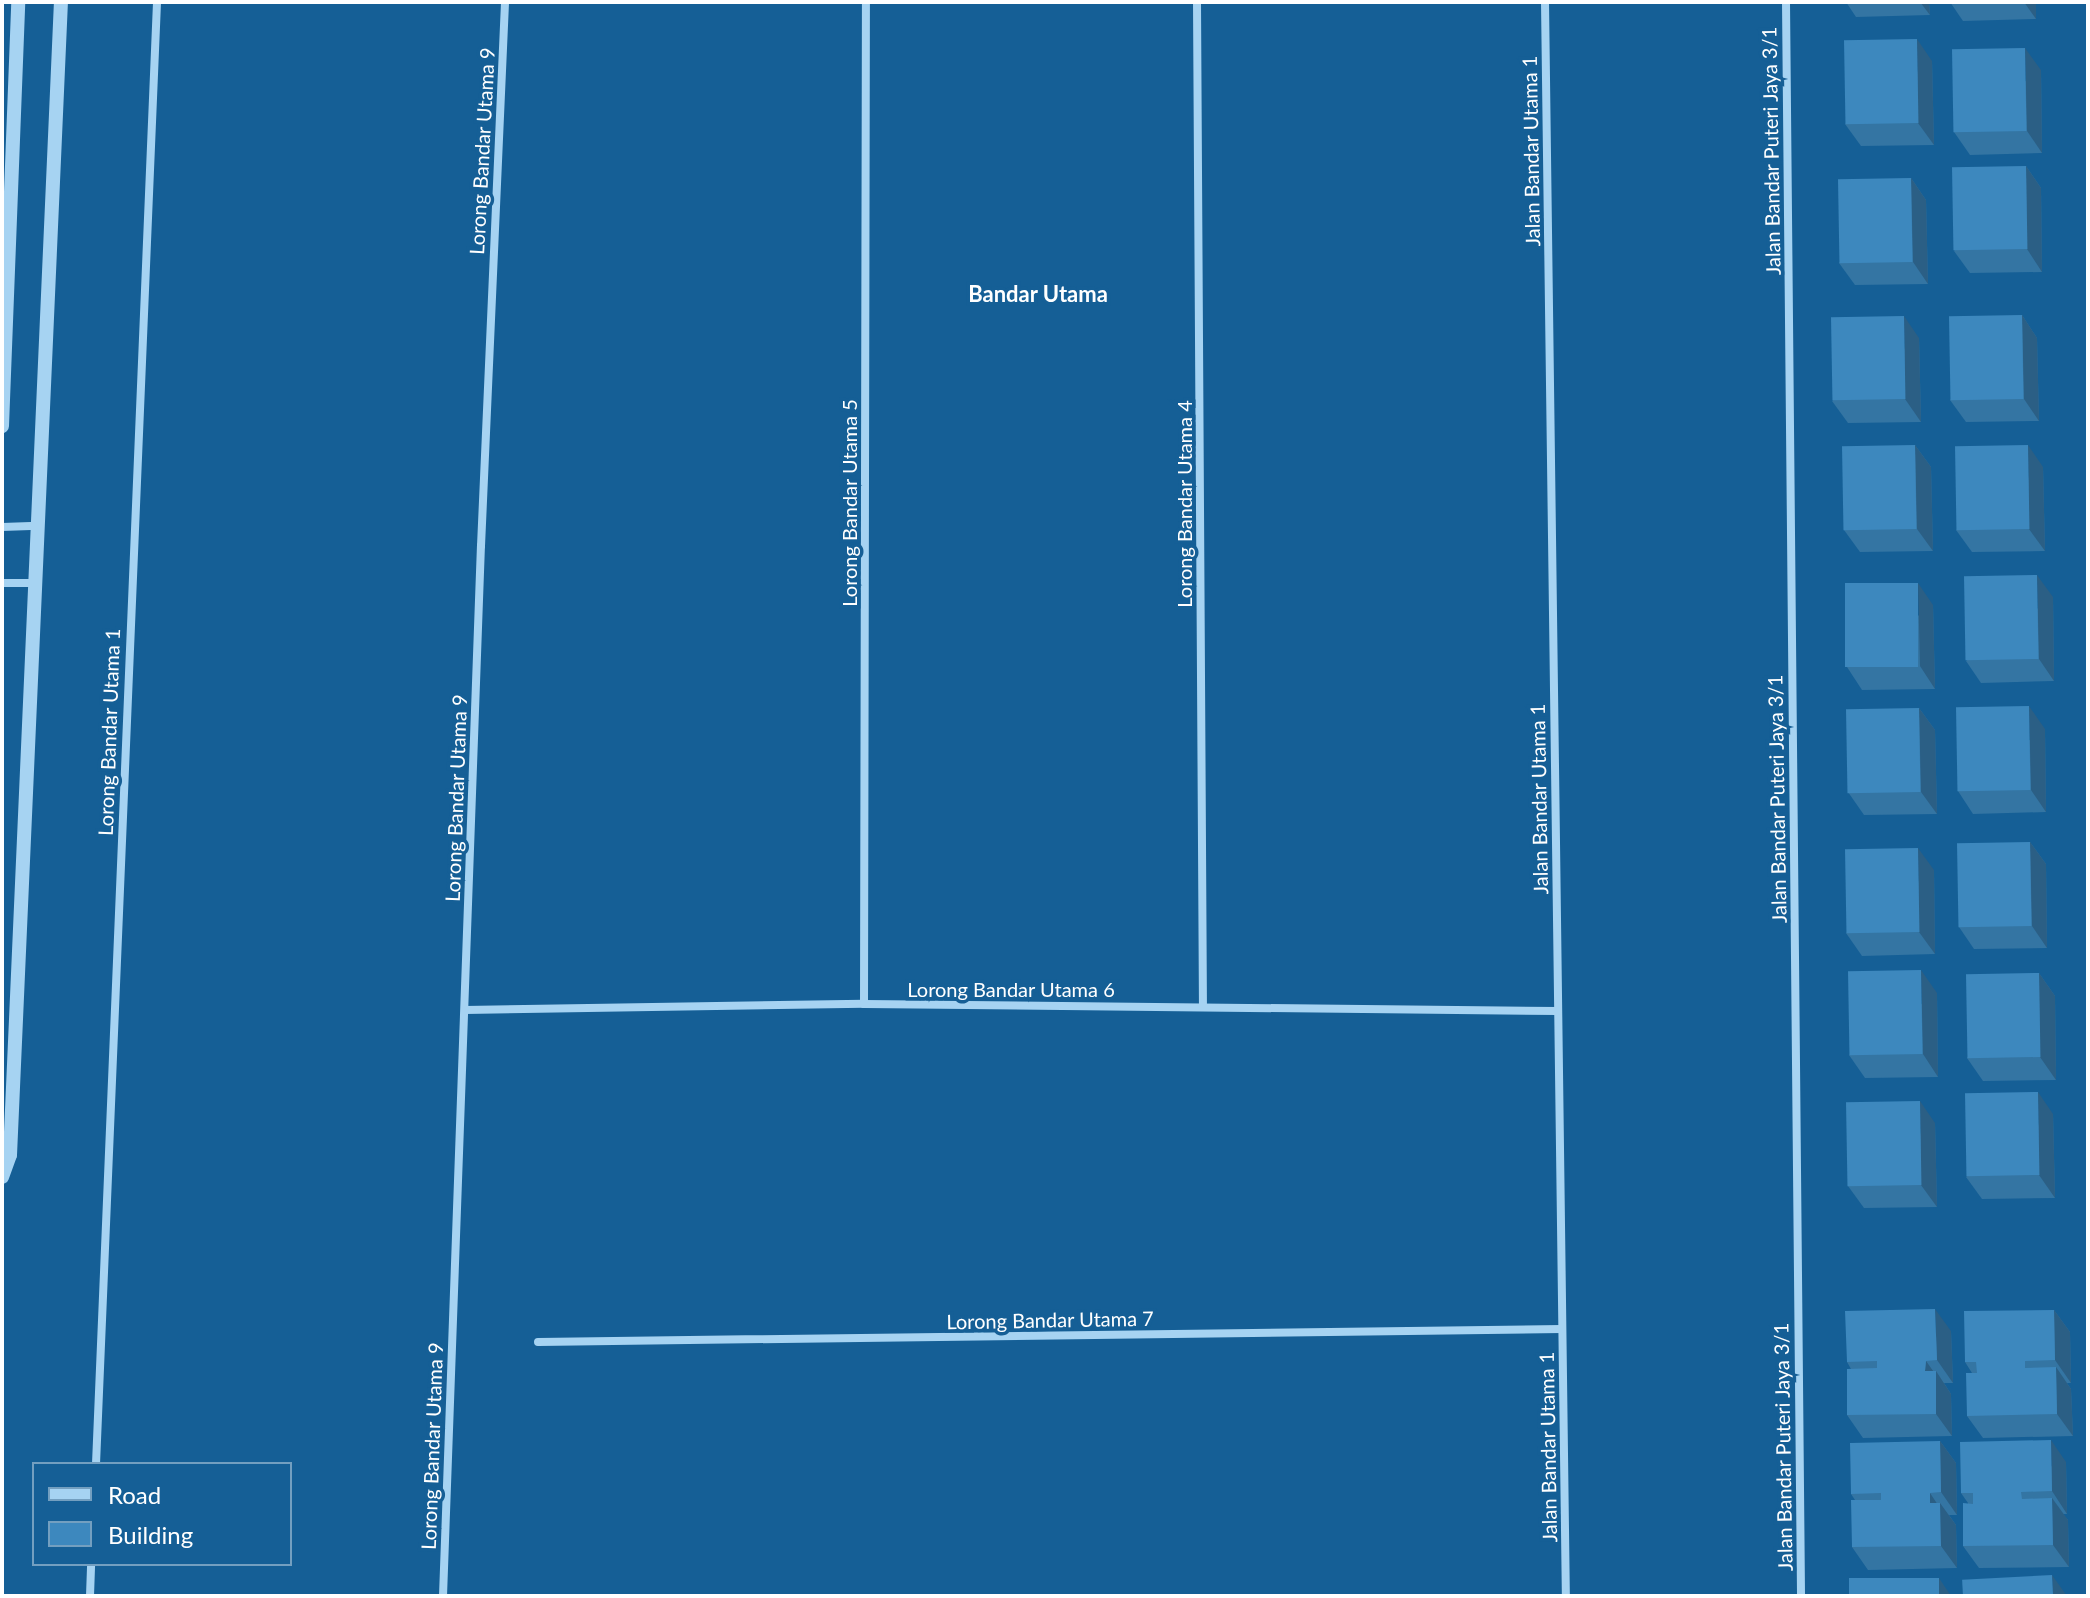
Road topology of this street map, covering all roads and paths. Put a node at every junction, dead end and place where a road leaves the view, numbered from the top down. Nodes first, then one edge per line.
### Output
1 (18, 2) edge
2 (61, 2) edge
3 (157, 2) edge
4 (505, 2) edge
5 (866, 2) edge
6 (1197, 2) edge
7 (1545, 2) edge
8 (1786, 2) edge
9 (2, 426) edge
10 (38, 526) junction
11 (2, 527) edge
12 (2, 583) edge
13 (34, 583) junction
14 (864, 1004) junction
15 (1203, 1006) junction
16 (465, 1010) junction
17 (1558, 1011) junction
18 (2, 1177) edge
19 (1562, 1329) junction
20 (538, 1342) dead end
21 (96, 1462) edge
22 (91, 1566) edge
23 (90, 1596) edge
24 (443, 1596) edge
25 (1566, 1596) edge
26 (1801, 1596) edge

1 - 9 street
2 - 10 street
3 - 21 street, Lorong Bandar Utama 1
4 - 16 street, Lorong Bandar Utama 9
5 - 14 street, Lorong Bandar Utama 5
6 - 15 street, Lorong Bandar Utama 4
7 - 17 street, Jalan Bandar Utama 1
8 - 26 street, Jalan Bandar Puteri Jaya 3/1
10 - 11 street
10 - 13 street
12 - 13 street
13 - 18 street
14 - 15 street, Lorong Bandar Utama 6
14 - 16 street, Lorong Bandar Utama 6
15 - 17 street, Lorong Bandar Utama 6
16 - 24 street, Lorong Bandar Utama 9
17 - 19 street, Jalan Bandar Utama 1
19 - 20 street, Lorong Bandar Utama 7
19 - 25 street, Jalan Bandar Utama 1
22 - 23 street

